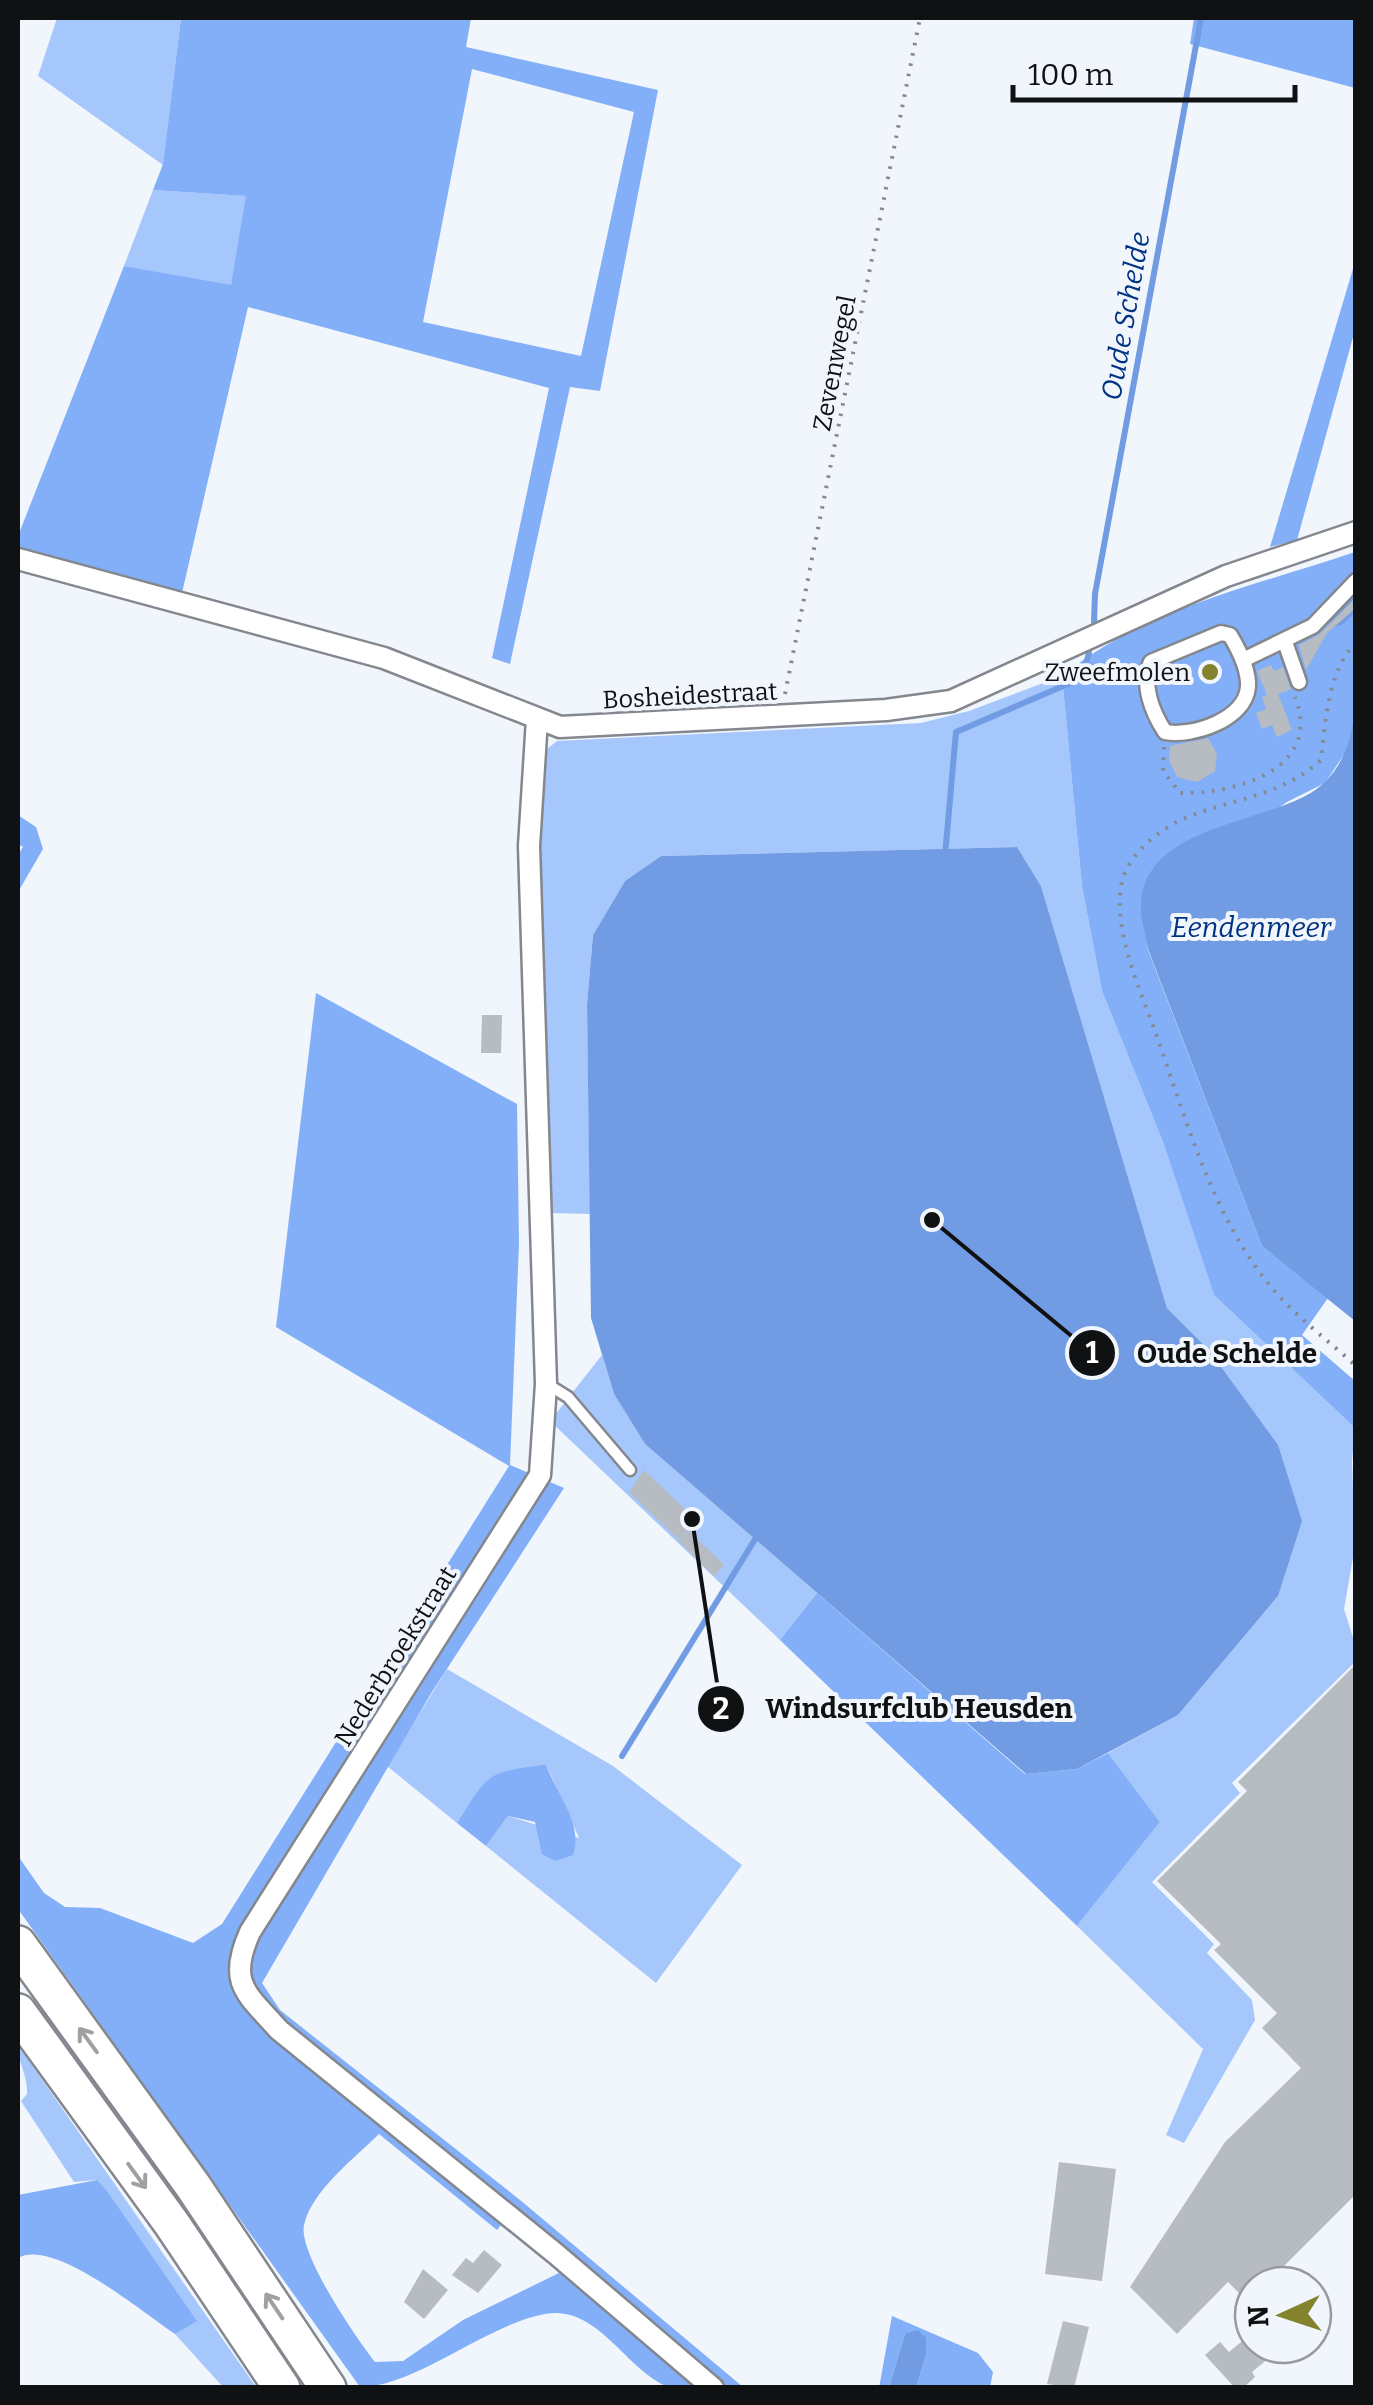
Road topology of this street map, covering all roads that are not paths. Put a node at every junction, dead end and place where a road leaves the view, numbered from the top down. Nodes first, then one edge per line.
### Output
1 (1356, 532) edge
2 (18, 559) edge
3 (1356, 581) edge
4 (1284, 642) junction
5 (1243, 660) junction
6 (1295, 686) road end
7 (537, 718) junction
8 (546, 1384) junction
9 (630, 1470) dead end
10 (18, 1944) edge
11 (18, 2012) edge
12 (282, 2388) edge
13 (328, 2388) edge
14 (712, 2388) edge

1 - 7 street, Bosheidestraat
2 - 7 street, Bosheidestraat
3 - 4 street
4 - 5 street
4 - 6 street
5 - 5 street
7 - 8 street, Nederbroekstraat
8 - 9 lane
8 - 14 street, Nederbroekstraat
13 -> 10 highway
11 -> 12 highway

